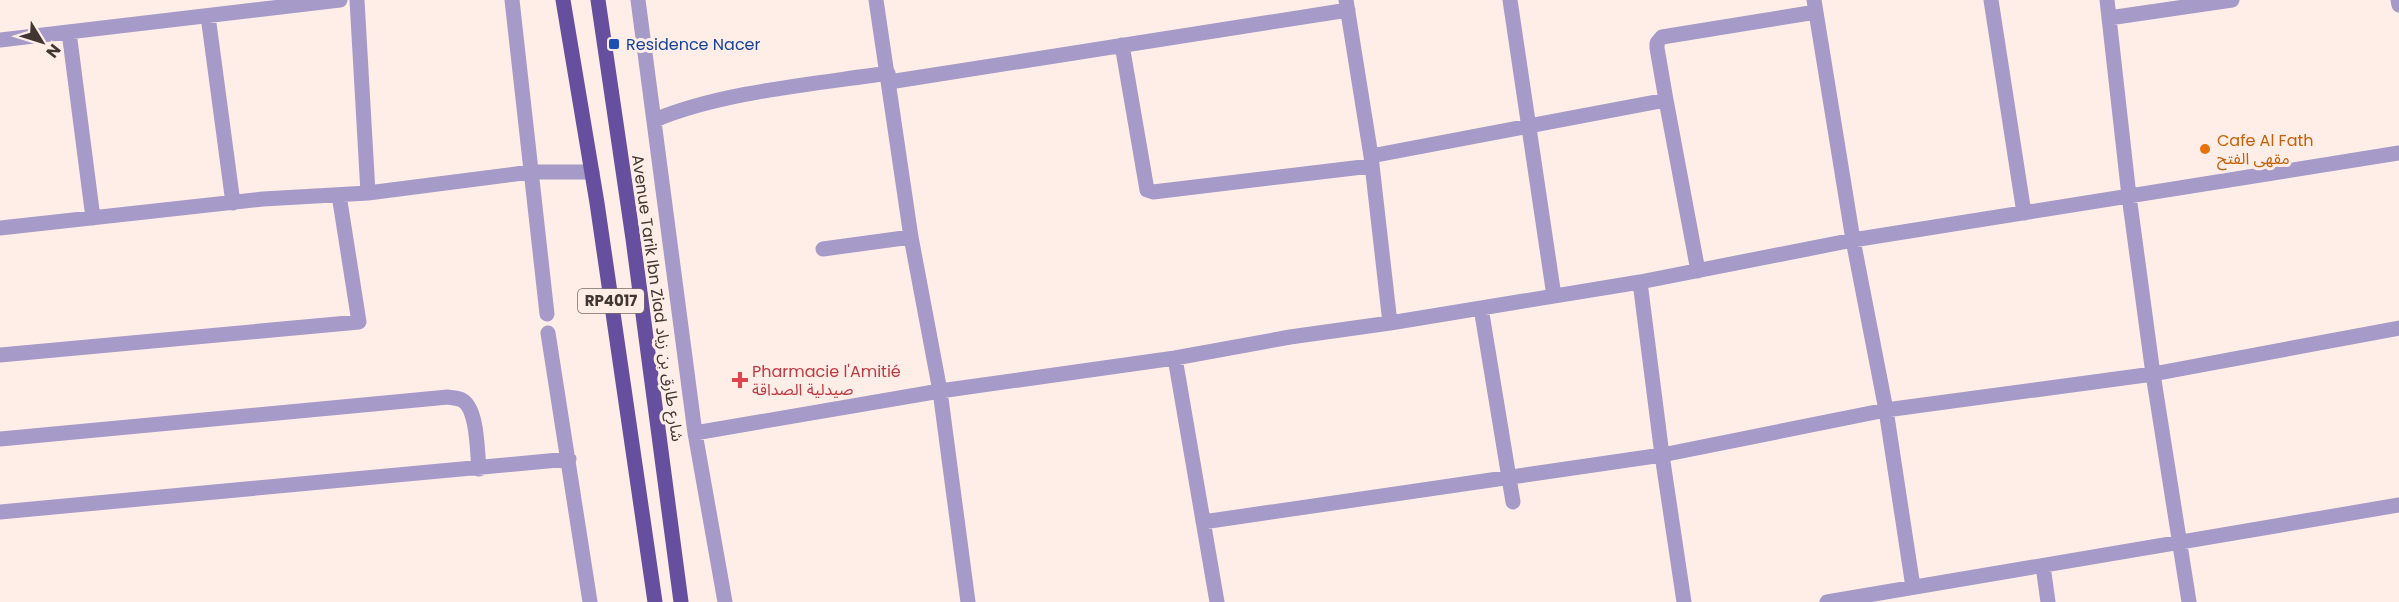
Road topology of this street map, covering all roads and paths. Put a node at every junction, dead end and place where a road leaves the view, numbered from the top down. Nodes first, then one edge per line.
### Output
1 (340, 0) edge
2 (357, 0) edge
3 (512, 0) edge
4 (563, 0) edge
5 (598, 0) edge
6 (638, 0) edge
7 (876, 0) edge
8 (1510, 0) edge
9 (1991, 0) edge
10 (2108, 0) edge
11 (2232, 0) edge
12 (2398, 0) edge
13 (1347, 5) edge
14 (2399, 5) edge
15 (1815, 6) edge
16 (208, 16) junction
17 (2109, 18) junction
18 (69, 32) junction
19 (0, 40) edge
20 (1122, 45) junction
21 (888, 77) junction
22 (1666, 100) junction
23 (655, 120) junction
24 (1530, 126) junction
25 (2399, 153) edge
26 (1371, 161) junction
27 (531, 171) junction
28 (592, 172) junction
29 (368, 193) junction
30 (339, 195) junction
31 (2129, 196) junction
32 (234, 203) junction
33 (2024, 213) junction
34 (93, 218) junction
35 (0, 228) edge
36 (911, 237) junction
37 (1852, 240) junction
38 (822, 249) dead end
39 (1698, 271) junction
40 (1640, 282) junction
41 (1554, 296) junction
42 (1481, 308) junction
43 (547, 315) dead end
44 (1390, 323) junction
45 (2399, 328) edge
46 (548, 333) dead end
47 (0, 355) edge
48 (1175, 358) junction
49 (2153, 374) junction
50 (940, 391) junction
51 (1886, 410) junction
52 (695, 433) junction
53 (0, 439) edge
54 (1662, 455) junction
55 (569, 459) junction
56 (479, 469) junction
57 (1509, 478) junction
58 (1513, 502) dead end
59 (2399, 505) edge
60 (0, 512) edge
61 (1203, 522) junction
62 (2180, 543) junction
63 (2043, 566) junction
64 (1913, 587) junction
65 (590, 602) edge
66 (655, 602) edge
67 (681, 602) edge
68 (724, 602) edge
69 (968, 602) edge
70 (1217, 602) edge
71 (1684, 602) edge
72 (1827, 602) edge
73 (2048, 602) edge
74 (2189, 602) edge

1 - 16 street
2 - 29 street
3 - 27 street
4 - 28 main road, RP4017
5 - 67 main road, Avenue Tarik Ibn Ziad شارع طارق بن زياد / RP4017
6 - 23 street
7 - 21 street
8 - 24 street
9 - 33 street
10 - 17 street
11 - 17 street
12 - 14 street
13 - 20 street
13 - 26 street
15 - 22 street
15 - 37 street
16 - 18 street
16 - 32 street
17 - 31 street
18 - 19 street
18 - 34 street
20 - 21 street
20 - 26 street
21 - 23 street
21 - 36 street
22 - 24 street
22 - 39 street
23 - 52 street
24 - 26 street
24 - 41 street
25 - 31 street
26 - 44 street
27 - 28 street
27 - 29 street
27 - 43 street
28 - 66 main road, RP4017
29 - 30 street
30 - 32 street
30 - 47 street
31 - 33 street
31 - 49 street
32 - 34 street
33 - 37 street
34 - 35 street
36 - 38 street
36 - 50 street
37 - 39 street
37 - 51 street
39 - 40 street
40 - 41 street
40 - 54 street
41 - 42 street
42 - 44 street
42 - 57 street
44 - 48 street
45 - 49 street
46 - 55 street
48 - 50 street
48 - 61 street
49 - 51 street
49 - 62 street
50 - 52 street
50 - 69 street
51 - 54 street
51 - 64 street
52 - 68 street
53 - 56 street
54 - 57 street
54 - 71 street
55 - 56 street
55 - 65 street
56 - 60 street
57 - 58 street
57 - 61 street
59 - 62 street
61 - 70 street
62 - 63 street
62 - 74 street
63 - 64 street
63 - 73 street
64 - 72 street

